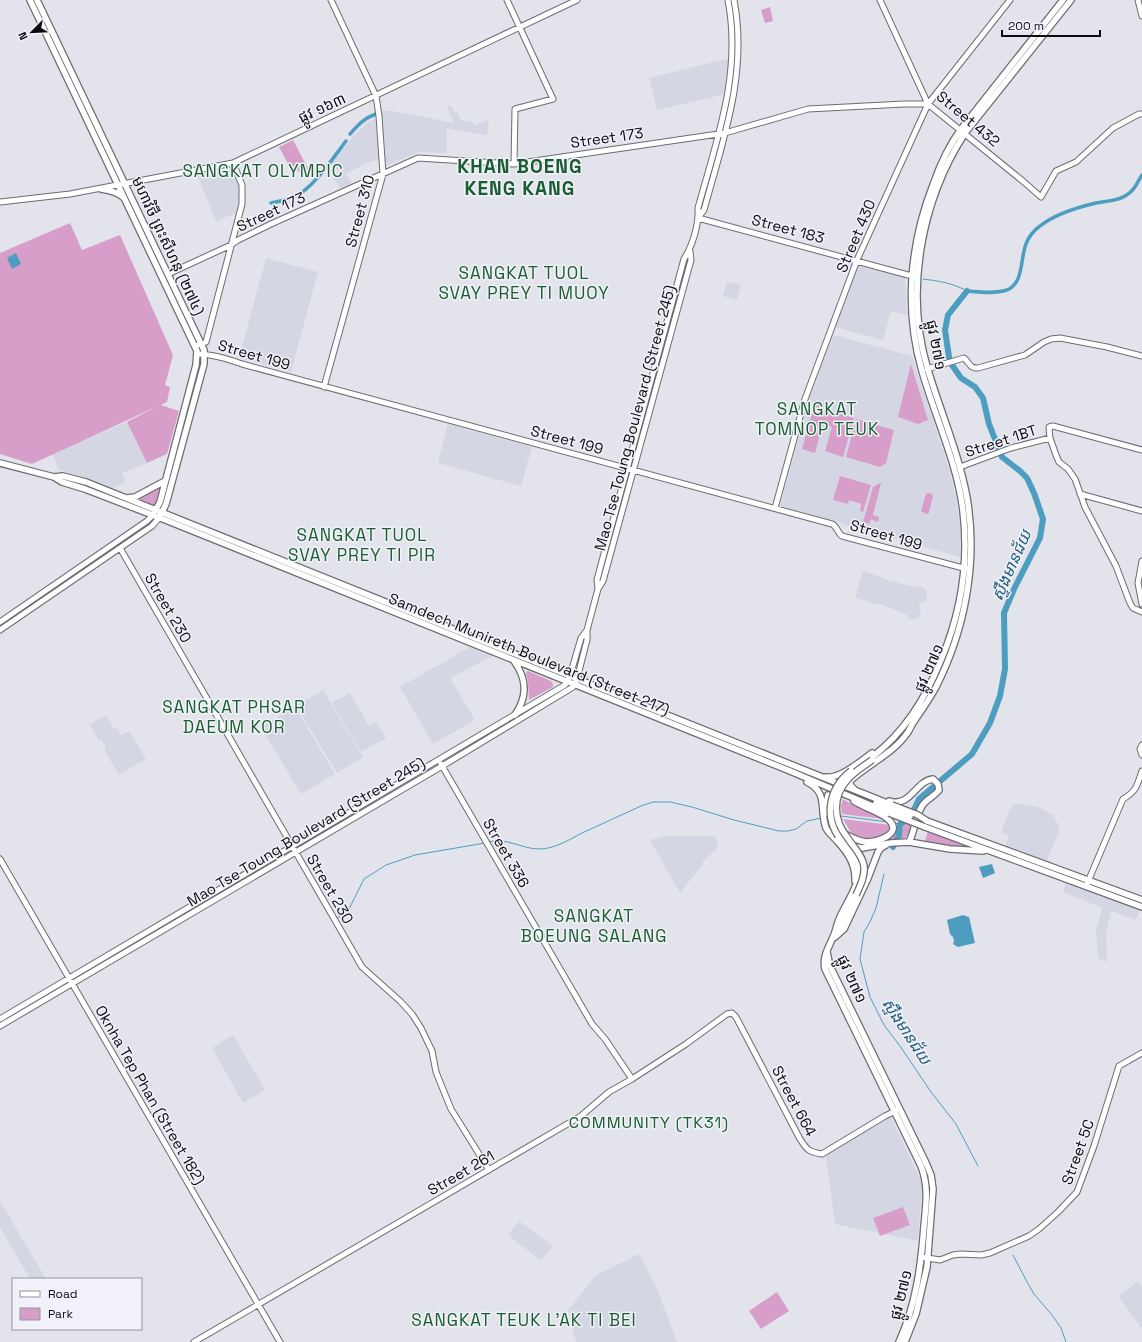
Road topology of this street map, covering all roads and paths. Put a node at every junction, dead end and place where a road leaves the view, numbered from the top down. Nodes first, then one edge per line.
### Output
1 (30, 0) edge
2 (37, 0) edge
3 (331, 0) edge
4 (507, 0) edge
5 (577, 0) edge
6 (728, 0) edge
7 (734, 0) edge
8 (880, 0) edge
9 (1010, 0) edge
10 (1063, 0) edge
11 (1071, 0) edge
12 (1139, 1) edge
13 (1142, 16) edge
14 (520, 27) junction
15 (376, 96) junction
16 (928, 104) junction
17 (1142, 114) edge
18 (963, 131) junction
19 (725, 133) junction
20 (718, 134) junction
21 (233, 163) junction
22 (514, 164) junction
23 (709, 167) junction
24 (715, 169) junction
25 (383, 174) junction
26 (126, 184) junction
27 (118, 186) junction
28 (101, 189) junction
29 (126, 200) junction
30 (0, 202) edge
31 (698, 218) junction
32 (231, 245) junction
33 (690, 251) junction
34 (857, 260) junction
35 (168, 274) junction
36 (915, 275) junction
37 (201, 344) junction
38 (195, 346) junction
39 (198, 354) junction
40 (204, 354) junction
41 (1142, 356) edge
42 (927, 369) junction
43 (324, 386) junction
44 (1050, 438) junction
45 (1142, 450) edge
46 (0, 463) edge
47 (960, 467) junction
48 (627, 468) junction
49 (633, 470) junction
50 (54, 477) junction
51 (165, 481) junction
52 (1080, 494) junction
53 (127, 498) junction
54 (775, 508) junction
55 (1142, 511) edge
56 (154, 512) junction
57 (161, 515) junction
58 (120, 548) junction
59 (1142, 561) edge
60 (967, 569) junction
61 (598, 590) junction
62 (1142, 604) edge
63 (1142, 612) edge
64 (0, 622) edge
65 (0, 630) edge
66 (587, 630) junction
67 (514, 661) junction
68 (569, 679) junction
69 (575, 682) junction
70 (515, 715) junction
71 (910, 722) junction
72 (1142, 745) edge
73 (1142, 755) edge
74 (439, 760) junction
75 (442, 766) junction
76 (790, 771) junction
77 (1142, 771) edge
78 (819, 776) junction
79 (844, 790) dead end
80 (855, 790) junction
81 (828, 795) dead end
82 (874, 798) junction
83 (889, 811) junction
84 (926, 824) junction
85 (840, 838) junction
86 (906, 842) junction
87 (889, 844) junction
88 (292, 846) junction
89 (990, 851) junction
90 (295, 852) junction
91 (0, 859) edge
92 (1087, 883) junction
93 (854, 893) junction
94 (1142, 900) edge
95 (1142, 907) edge
96 (833, 938) junction
97 (69, 978) junction
98 (72, 984) junction
99 (732, 1013) joint
100 (0, 1019) edge
101 (0, 1026) edge
102 (1142, 1053) edge
103 (632, 1079) junction
104 (897, 1110) junction
105 (489, 1170) junction
106 (924, 1258) junction
107 (258, 1305) junction
108 (194, 1342) edge
109 (280, 1342) edge
110 (899, 1342) edge
111 (906, 1342) edge

1 - 27 main road, មហាវិថី ព្រះសីហនុ (២៧៤)
2 - 26 main road, មហាវិថី ព្រះសីហនុ (២៧៤)
3 - 15 street, Street 310
4 - 14 street
5 - 14 street, ផ្លូវ ១៦៣
6 - 20 street, Mao Tse Toung Boulevard (Street 245)
7 - 19 street, Mao Tse Toung Boulevard (Street 245)
8 - 16 street, Street 432
9 - 16 street, Street 430
10 - 18 main road, ផ្លូវ ២៧១
11 - 18 main road, ផ្លូវ ២៧១
12 - 13 street
14 - 15 street, ផ្លូវ ១៦៣
14 - 22 street
15 - 21 street, ផ្លូវ ១៦៣
15 - 25 street, Street 310
16 - 18 street, Street 432
16 - 19 street, Street 173
16 - 34 street, Street 430
17 - 18 street, Street 432
18 - 36 main road, ផ្លូវ ២៧១
19 - 20 street, Street 173
19 - 24 street, Mao Tse Toung Boulevard (Street 245)
20 - 22 street, Street 173
20 - 23 street, Mao Tse Toung Boulevard (Street 245)
21 - 26 street, ផ្លូវ ១៦៣
21 - 32 street
22 - 25 street, Street 173
23 - 24 street
23 - 31 street, Mao Tse Toung Boulevard (Street 245)
24 - 31 street, Mao Tse Toung Boulevard (Street 245)
25 - 32 street, Street 173
25 - 43 street, Street 310
26 - 27 street, ផ្លូវ ១៦៣
26 - 35 main road, មហាវិថី ព្រះសីហនុ (២៧៤)
27 - 28 street, ផ្លូវ ១៦៣
27 - 29 main road, មហាវិថី ព្រះសីហនុ (២៧៤)
28 - 29 main road
28 - 30 street, ផ្លូវ ១៦៣
29 - 38 main road, មហាវិថី ព្រះសីហនុ (២៧៤)
31 - 33 street, Mao Tse Toung Boulevard (Street 245)
31 - 34 street, Street 183
32 - 35 street, Street 173
32 - 37 street
33 - 48 street, Mao Tse Toung Boulevard (Street 245)
33 - 49 street, Mao Tse Toung Boulevard (Street 245)
34 - 36 street, Street 183
34 - 54 street, Street 430
35 - 37 main road, មហាវិថី ព្រះសីហនុ (២៧៤)
36 - 42 main road, ផ្លូវ ២៧១
36 - 60 main road, ផ្លូវ ២៧១
37 - 38 street
37 - 40 main road, មហាវិថី ព្រះសីហនុ (២៧៤)
38 - 39 main road, មហាវិថី ព្រះសីហនុ (២៧៤)
39 - 40 street, Street 199
39 - 51 main road
40 - 43 street, Street 199
40 - 57 main road, មហាវិថី ព្រះសីហនុ (២៧៤)
41 - 42 street
42 - 47 main road, ផ្លូវ ២៧១
43 - 48 street, Street 199
44 - 45 street
44 - 47 street, Street 1BT
44 - 52 street
46 - 50 main road
47 - 60 main road, ផ្លូវ ២៧១
48 - 49 street, Street 199
48 - 61 street, Mao Tse Toung Boulevard (Street 245)
49 - 54 street, Street 199
49 - 61 street, Mao Tse Toung Boulevard (Street 245)
50 - 53 main road
50 - 56 main road
51 - 53 main road
51 - 56 main road
52 - 55 street
52 - 63 street
53 - 56 main road
54 - 60 street, Street 199
56 - 57 main road
56 - 64 street
57 - 58 street
57 - 67 main road, Samdech Munireth Boulevard (Street 217)
57 - 68 main road, Samdech Munireth Boulevard (Street 217)
58 - 65 street
58 - 88 street, Street 230
59 - 62 street
60 - 71 main road, ផ្លូវ ២៧១
61 - 66 street, Mao Tse Toung Boulevard (Street 245)
66 - 68 street, Mao Tse Toung Boulevard (Street 245)
66 - 69 street, Mao Tse Toung Boulevard (Street 245)
67 - 68 main road, Samdech Munireth Boulevard (Street 217)
67 - 70 main road
68 - 69 main road, Samdech Munireth Boulevard (Street 217)
68 - 70 street, Mao Tse Toung Boulevard (Street 245)
69 - 75 street, Mao Tse Toung Boulevard (Street 245)
69 - 76 main road, Samdech Munireth Boulevard (Street 217)
69 - 78 main road, Samdech Munireth Boulevard (Street 217)
70 - 74 street, Mao Tse Toung Boulevard (Street 245)
71 - 78 main road
71 - 80 main road
71 - 85 main road, bridge
72 - 73 street
74 - 75 street, Street 336
74 - 88 street, Mao Tse Toung Boulevard (Street 245)
75 - 90 street, Mao Tse Toung Boulevard (Street 245)
75 - 103 street, Street 336
76 - 83 main road, Samdech Munireth Boulevard (Street 217)
76 - 85 main road
77 - 92 street
78 - 80 main road, Samdech Munireth Boulevard (Street 217)
79 - 83 main road
80 - 82 main road, Samdech Munireth Boulevard (Street 217)
81 - 85 main road
82 - 83 main road, Samdech Munireth Boulevard (Street 217)
82 - 86 main road
83 - 84 main road, bridge
83 - 85 main road
84 - 89 main road
84 - 92 main road
85 - 87 main road
85 - 93 main road
85 - 93 main road, bridge
86 - 87 main road
86 - 89 main road
87 - 96 main road
88 - 90 street, Street 230
88 - 97 street, Mao Tse Toung Boulevard (Street 245)
89 - 92 main road
90 - 98 street, Mao Tse Toung Boulevard (Street 245)
90 - 105 street, Street 230
91 - 97 street, Oknha Tep Phan (Street 182)
92 - 94 main road
92 - 95 main road
93 - 96 main road
96 - 104 main road, ផ្លូវ ២៧១
97 - 98 street, Oknha Tep Phan (Street 182)
97 - 100 street, Mao Tse Toung Boulevard (Street 245)
98 - 101 street, Mao Tse Toung Boulevard (Street 245)
98 - 107 street, Oknha Tep Phan (Street 182)
99 - 103 street, Street 261
99 - 104 street, Street 664
102 - 106 street, Street 5C
103 - 105 street, Street 261
104 - 106 main road, ផ្លូវ ២៧១
105 - 107 street, Street 261
106 - 110 main road, ផ្លូវ ២៧១
106 - 111 main road, ផ្លូវ ២៧១
107 - 108 street, Street 261
107 - 109 street, Oknha Tep Phan (Street 182)

